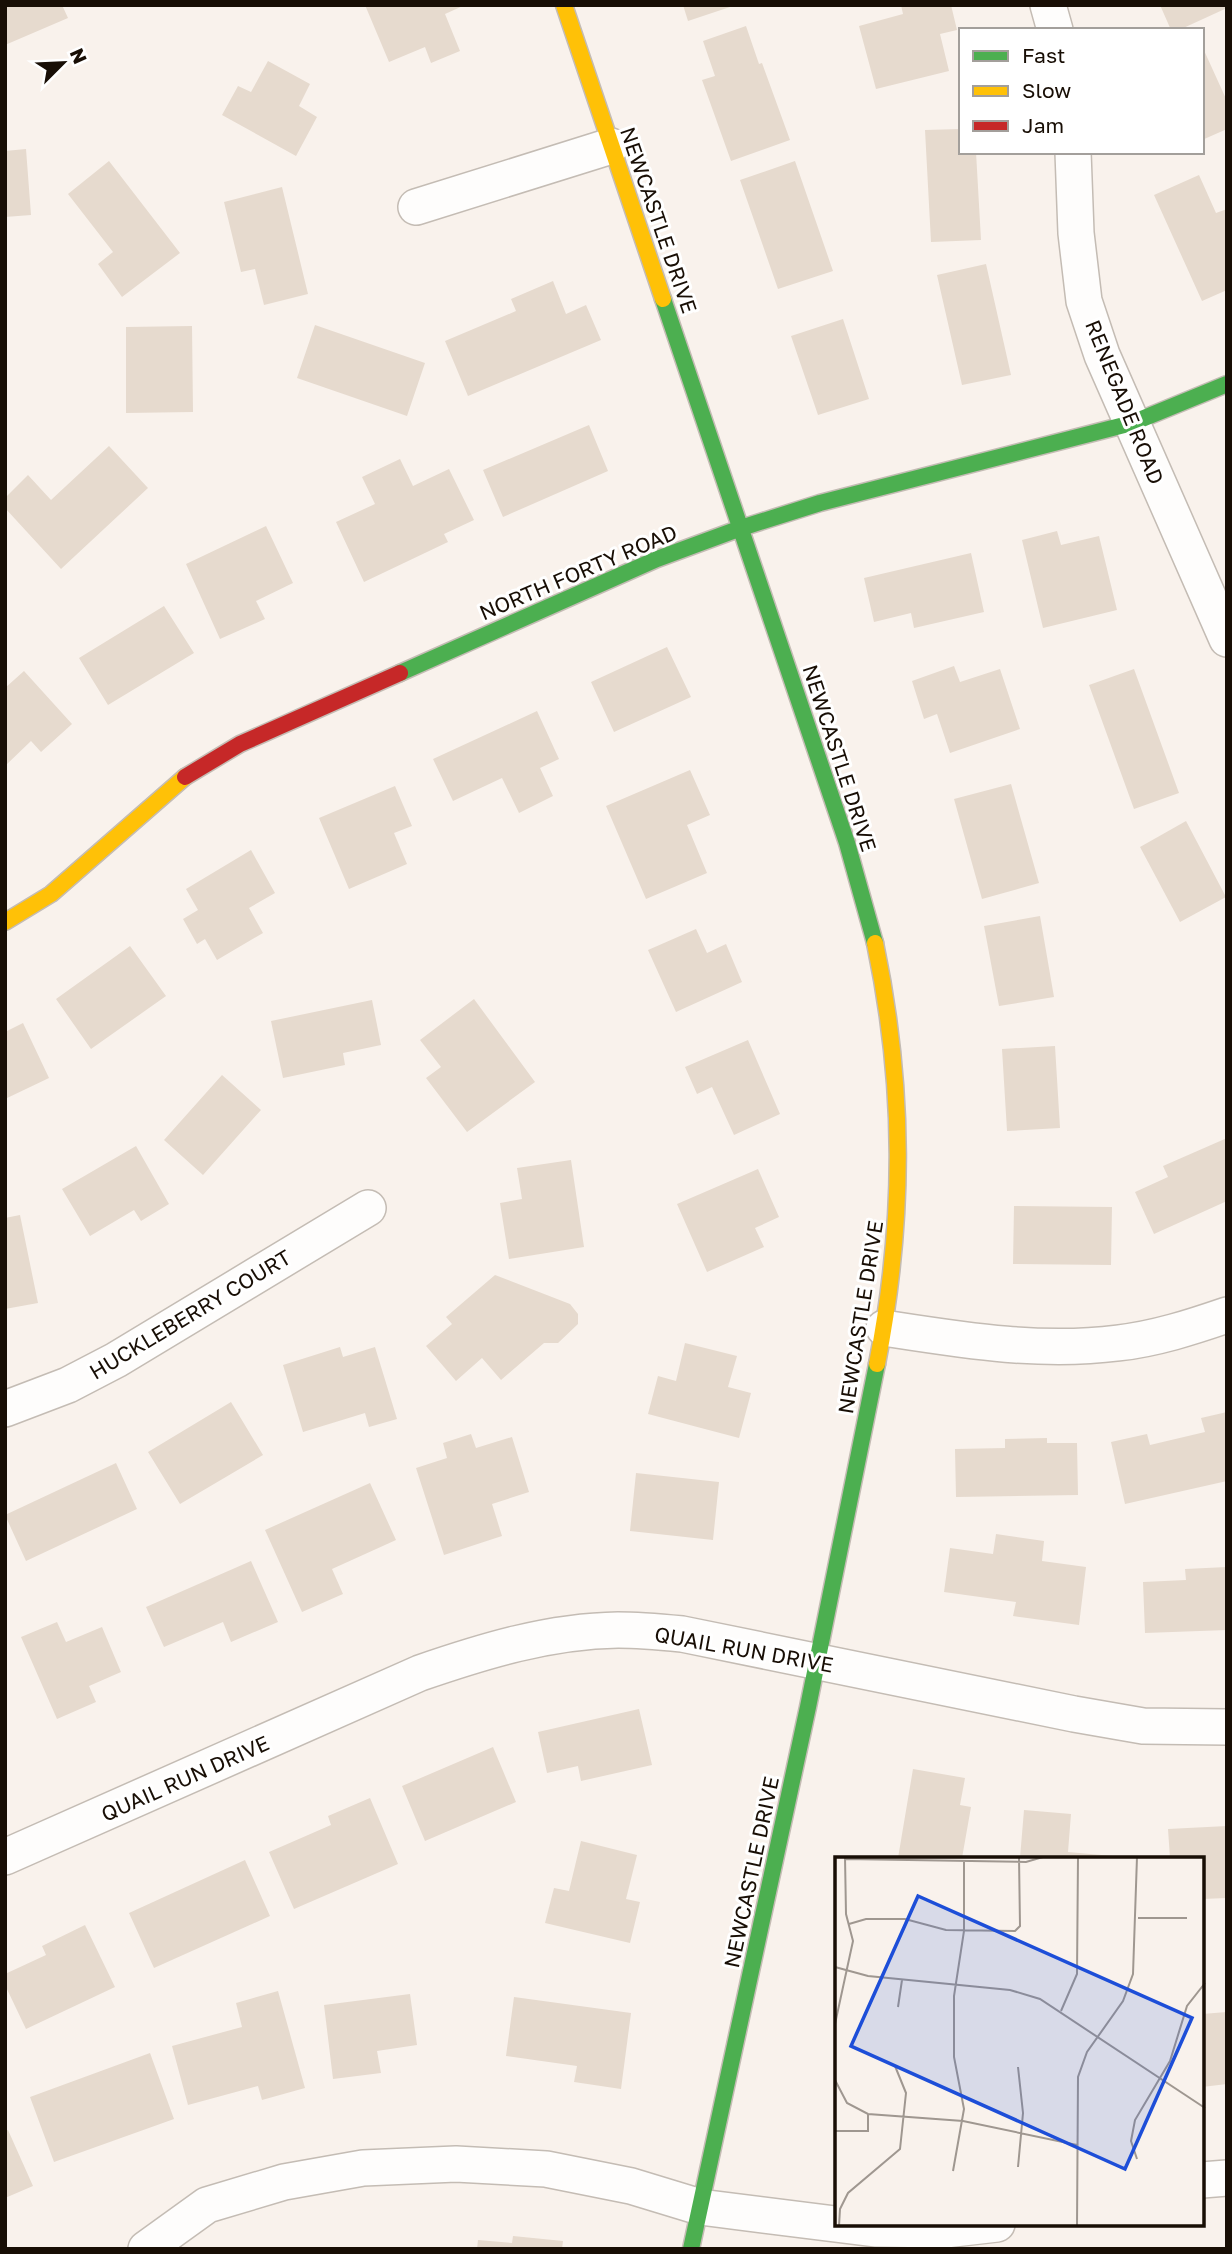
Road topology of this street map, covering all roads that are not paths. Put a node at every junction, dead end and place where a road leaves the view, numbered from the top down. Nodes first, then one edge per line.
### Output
1 (564, 5) edge
2 (1048, 5) edge
3 (1054, 28) edge
4 (611, 146) junction
5 (1073, 154) edge
6 (416, 206) dead end
7 (1227, 384) edge
8 (1132, 423) junction
9 (741, 528) junction
10 (1227, 639) edge
11 (5, 922) edge
12 (368, 1208) dead end
13 (1227, 1315) edge
14 (884, 1328) junction
15 (5, 1409) edge
16 (818, 1660) junction
17 (1227, 1727) edge
18 (9, 1847) edge
19 (1227, 2178) edge
20 (1204, 2180) edge
21 (700, 2207) junction
22 (835, 2224) edge
23 (851, 2226) edge
24 (980, 2226) edge
25 (146, 2249) edge
26 (691, 2249) edge

1 - 4 street, NEWCASTLE DRIVE
2 - 3 street
4 - 6 street
4 - 9 street, NEWCASTLE DRIVE
5 - 8 street, RENEGADE ROAD
7 - 8 street, NORTH FORTY ROAD
8 - 9 street, NORTH FORTY ROAD
8 - 10 street, RENEGADE ROAD
9 - 11 street, NORTH FORTY ROAD
9 - 14 street, NEWCASTLE DRIVE
12 - 15 street, HUCKLEBERRY COURT
13 - 14 street
14 - 16 street, NEWCASTLE DRIVE
16 - 17 street, QUAIL RUN DRIVE
16 - 18 street, QUAIL RUN DRIVE
16 - 21 street, NEWCASTLE DRIVE
19 - 20 street
21 - 22 street
21 - 25 street
21 - 26 street, NEWCASTLE DRIVE
23 - 24 street

